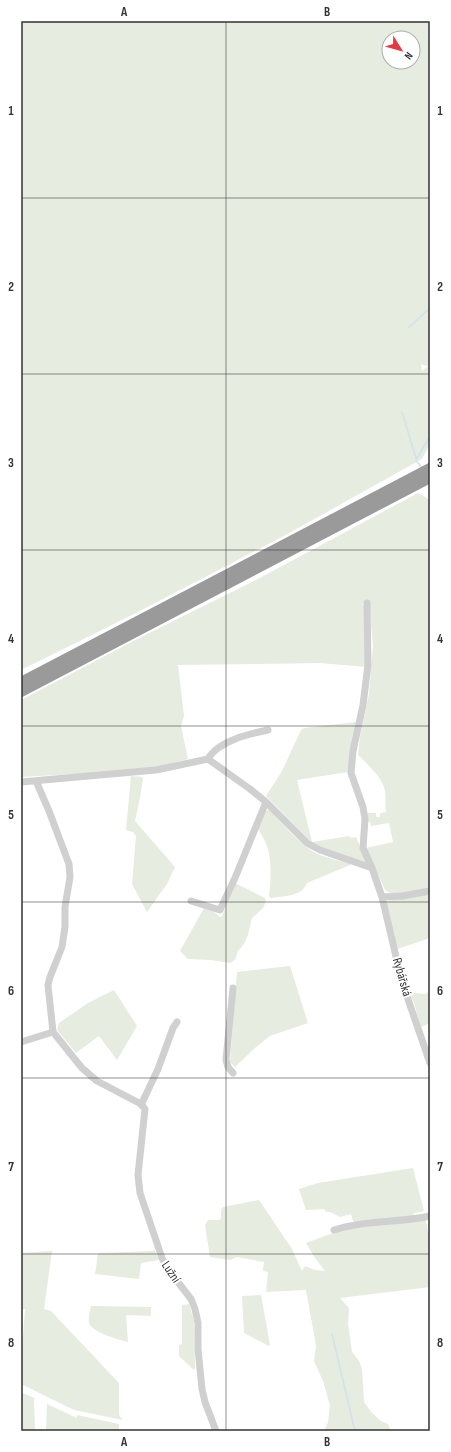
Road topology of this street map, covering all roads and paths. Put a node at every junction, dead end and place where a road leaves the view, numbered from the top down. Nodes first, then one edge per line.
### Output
1 (430, 468) edge
2 (430, 478) edge
3 (416, 481) junction
4 (367, 603) dead end
5 (21, 682) edge
6 (21, 692) edge
7 (268, 730) dead end
8 (208, 759) junction
9 (36, 781) junction
10 (21, 782) edge
11 (266, 802) junction
12 (372, 868) junction
13 (430, 891) edge
14 (382, 897) junction
15 (190, 901) dead end
16 (232, 988) dead end
17 (177, 1022) dead end
18 (53, 1032) junction
19 (21, 1042) edge
20 (430, 1063) edge
21 (233, 1073) dead end
22 (143, 1107) junction
23 (430, 1216) edge
24 (334, 1230) dead end
25 (216, 1431) edge

1 - 3 highway
2 - 3 highway
3 - 5 highway
3 - 6 highway
4 - 12 street, Rybářská
7 - 8 street
8 - 9 street
8 - 11 street
9 - 10 street
9 - 18 street
11 - 12 street
11 - 15 street
12 - 14 street, Rybářská
13 - 14 street
14 - 20 street, Rybářská
16 - 21 street
17 - 22 street, Lužní
18 - 19 street
18 - 22 street
22 - 25 street, Lužní
23 - 24 street

